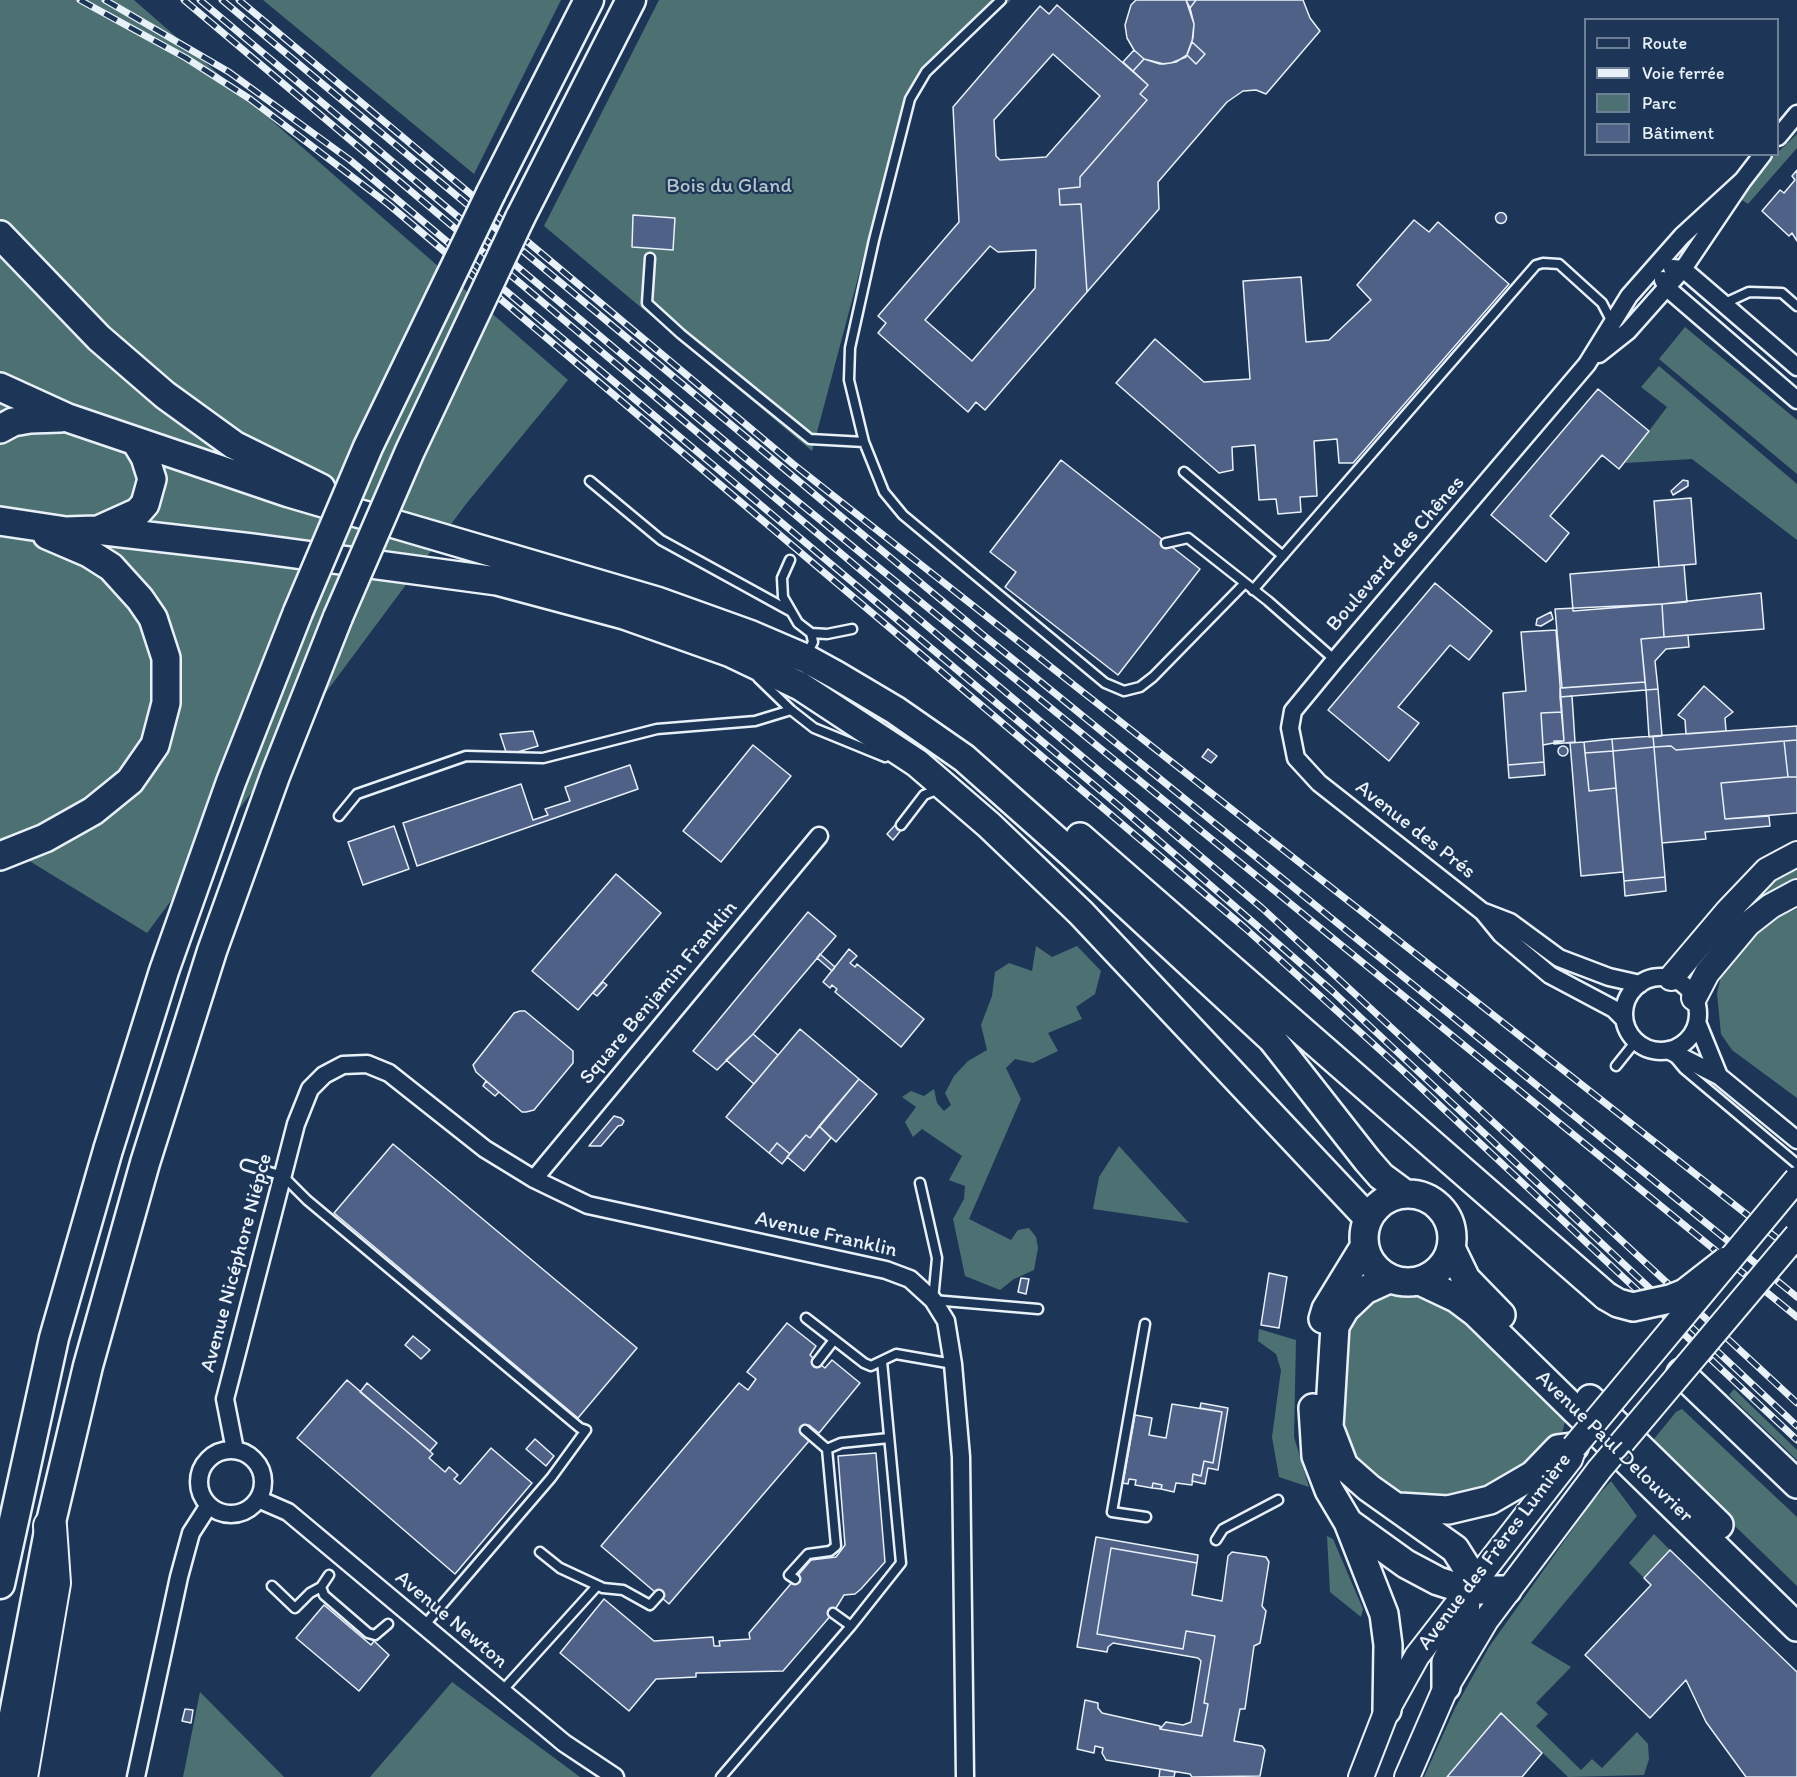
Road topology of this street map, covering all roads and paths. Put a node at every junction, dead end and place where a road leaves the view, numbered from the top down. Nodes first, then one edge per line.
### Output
1 (589, 0) edge
2 (631, 0) edge
3 (1001, 0) edge
4 (1797, 114) edge
5 (1779, 136) edge
6 (1761, 156) edge
7 (1743, 180) junction
8 (0, 235) edge
9 (650, 258) dead end
10 (1657, 265) junction
11 (1683, 270) junction
12 (1667, 288) junction
13 (1723, 304) junction
14 (1797, 306) edge
15 (1613, 324) junction
16 (1587, 364) junction
17 (1797, 367) edge
18 (0, 387) edge
19 (1797, 400) edge
20 (68, 418) junction
21 (0, 429) edge
22 (136, 442) junction
23 (864, 442) junction
24 (1184, 472) dead end
25 (590, 481) dead end
26 (0, 501) edge
27 (9, 522) edge
28 (96, 530) junction
29 (412, 530) junction
30 (1166, 543) dead end
31 (1283, 555) junction
32 (790, 560) dead end
33 (1244, 584) junction
34 (1253, 590) junction
35 (790, 611) junction
36 (852, 629) dead end
37 (808, 645) junction
38 (731, 653) junction
39 (1335, 660) junction
40 (791, 710) junction
41 (964, 758) junction
42 (893, 761) dead end
43 (904, 766) dead end
44 (1318, 783) joint
45 (945, 787) junction
46 (339, 816) dead end
47 (901, 825) dead end
48 (819, 837) dead end
49 (1797, 854) edge
50 (0, 856) edge
51 (1797, 892) edge
52 (1483, 912) junction
53 (1671, 978) junction
54 (1640, 984) junction
55 (1694, 998) junction
56 (1624, 1019) junction
57 (1697, 1022) junction
58 (1636, 1041) junction
59 (1668, 1050) junction
60 (1616, 1066) dead end
61 (1719, 1076) junction
62 (310, 1089) joint
63 (1797, 1140) edge
64 (1797, 1164) edge
65 (246, 1165) dead end
66 (283, 1176) junction
67 (534, 1179) junction
68 (1797, 1179) edge
69 (920, 1183) dead end
70 (1404, 1193) junction
71 (1368, 1218) junction
72 (1797, 1235) edge
73 (1364, 1247) junction
74 (1451, 1248) junction
75 (1726, 1261) junction
76 (1389, 1279) junction
77 (1420, 1281) junction
78 (933, 1299) junction
79 (1038, 1309) dead end
80 (806, 1318) dead end
81 (1145, 1324) dead end
82 (834, 1340) junction
83 (882, 1361) junction
84 (817, 1362) dead end
85 (953, 1364) junction
86 (1682, 1373) junction
87 (805, 1430) dead end
88 (889, 1438) junction
89 (1574, 1447) junction
90 (827, 1449) junction
91 (235, 1450) junction
92 (1797, 1484) edge
93 (258, 1499) junction
94 (1278, 1500) dead end
95 (209, 1505) junction
96 (1399, 1507) junction
97 (1146, 1517) dead end
98 (1348, 1522) junction
99 (50, 1526) junction
100 (1216, 1540) dead end
101 (540, 1552) dead end
102 (329, 1575) dead end
103 (795, 1579) dead end
104 (0, 1584) edge
105 (272, 1586) dead end
106 (597, 1586) junction
107 (321, 1587) junction
108 (1467, 1590) junction
109 (1507, 1590) junction
110 (659, 1596) dead end
111 (1797, 1602) edge
112 (833, 1613) dead end
113 (388, 1624) dead end
114 (851, 1626) junction
115 (423, 1627) junction
116 (1797, 1627) edge
117 (1446, 1687) junction
118 (502, 1691) junction
119 (1387, 1710) junction
120 (2, 1777) edge
121 (21, 1777) edge
122 (136, 1777) edge
123 (615, 1777) edge
124 (721, 1777) edge
125 (965, 1777) edge
126 (1360, 1777) edge
127 (1375, 1777) edge
128 (1407, 1777) edge

1 - 104 highway, bridge
2 - 99 highway, bridge
3 - 23 lane
4 - 5 street
6 - 7 street, Boulevard des Chênes
7 - 10 street, Boulevard des Chênes
7 - 11 street, Boulevard des Chênes
8 - 29 main road
9 - 23 lane
10 - 11 street
10 - 12 street
10 - 15 street, Boulevard des Chênes
11 - 12 street, Boulevard des Chênes
11 - 13 street
12 - 16 street, Boulevard des Chênes
12 - 19 street
13 - 14 lane
13 - 17 street
15 - 16 street, Boulevard des Chênes
15 - 31 lane
16 - 39 street, Boulevard des Chênes
18 - 20 main road
20 - 21 main road
20 - 22 main road
22 - 28 main road
22 - 29 main road
23 - 33 lane
24 - 31 lane
25 - 35 lane
26 - 28 main road
27 - 28 main road
27 - 50 main road
28 - 38 main road
29 - 37 main road
30 - 33 lane
31 - 34 lane
32 - 35 lane
33 - 34 lane
34 - 39 lane
35 - 37 lane
36 - 37 lane
37 - 41 main road
38 - 40 lane
38 - 45 main road
39 - 44 street, Boulevard des Chênes
40 - 42 lane
40 - 46 lane
41 - 70 main road
41 - 75 main road, bridge
43 - 45 lane
44 - 52 street, Avenue des Prés
45 - 47 lane
45 - 71 main road
48 - 67 street, Square Benjamin Franklin
49 - 53 main road
51 - 55 main road
52 - 54 street, Avenue des Prés
52 - 56 street, Avenue des Prés
53 - 54 street, Avenue des Prés
53 - 55 street
54 - 56 street
55 - 57 street
56 - 58 street, Avenue des Prés
57 - 59 street
57 - 61 street
58 - 59 street
58 - 60 lane
59 - 61 street
59 - 64 lane
61 - 63 street
62 - 66 street, Avenue Nicéphore Niépce
62 - 67 street, Avenue Franklin
65 - 66 lane
66 - 91 street, Avenue Nicéphore Niépce
66 - 115 lane
67 - 78 street, Avenue Franklin
68 - 75 main road, Avenue des Frères Lumière, bridge
69 - 78 lane
70 - 71 main road
70 - 74 main road
71 - 73 main road
72 - 86 main road, Avenue des Frères Lumière, bridge
73 - 76 main road
73 - 98 main road
74 - 77 main road
74 - 111 main road, Avenue Paul Delouvrier
75 - 89 main road, Avenue des Frères Lumière, bridge
76 - 77 main road
76 - 96 main road
77 - 116 main road, Avenue Paul Delouvrier
78 - 79 lane
78 - 85 street, Avenue Franklin
80 - 82 lane
81 - 97 lane
82 - 83 lane
82 - 84 lane
83 - 85 lane
83 - 88 lane
85 - 125 street, Avenue Franklin
86 - 92 main road
86 - 109 main road, Avenue des Frères Lumière, bridge
87 - 90 lane
88 - 90 lane
88 - 114 lane
89 - 96 main road
89 - 108 main road, Avenue des Frères Lumière
90 - 103 lane
91 - 93 street
91 - 95 street
93 - 95 street
93 - 115 street, Avenue Newton
94 - 100 lane
95 - 122 street
96 - 108 main road
98 - 108 main road
98 - 119 main road
99 - 120 highway
99 - 121 highway
101 - 106 lane
102 - 107 lane
105 - 107 lane
106 - 110 lane
106 - 118 lane
107 - 113 lane
108 - 109 main road
108 - 117 main road
108 - 119 main road, Avenue des Frères Lumière
109 - 117 main road, Avenue des Frères Lumière
112 - 114 lane
114 - 124 lane
115 - 118 street, Avenue Newton
117 - 128 main road, Avenue des Frères Lumière
118 - 123 street, Avenue Newton
119 - 126 main road, Avenue des Frères Lumière
119 - 127 main road, Avenue des Frères Lumière

